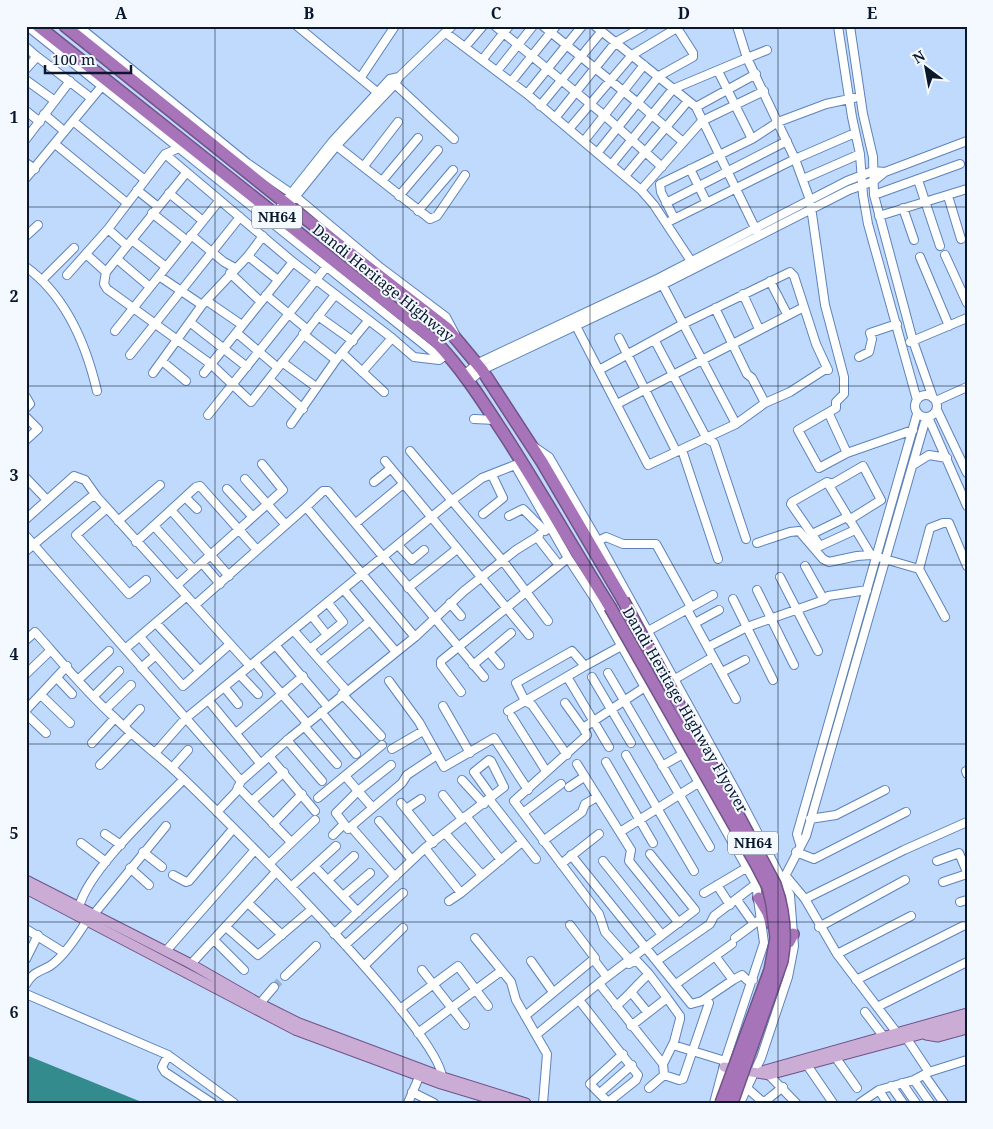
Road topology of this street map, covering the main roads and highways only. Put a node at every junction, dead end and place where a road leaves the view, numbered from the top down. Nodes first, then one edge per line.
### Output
1 (38, 26) edge
2 (65, 26) edge
3 (595, 543) junction
4 (573, 555) junction
5 (616, 572) road end
6 (596, 586) joint
7 (615, 586) junction
8 (26, 880) edge
9 (26, 890) edge
10 (759, 898) road end
11 (90, 916) junction
12 (791, 938) road end
13 (257, 1006) junction
14 (967, 1007) edge
15 (967, 1014) edge
16 (967, 1022) edge
17 (967, 1029) edge
18 (923, 1030) junction
19 (725, 1062) road end
20 (754, 1073) junction
21 (442, 1081) junction
22 (738, 1083) junction
23 (492, 1101) edge
24 (504, 1103) edge
25 (526, 1103) edge
26 (720, 1103) edge
27 (732, 1103) edge

1 - 4 highway, Dandi Heritage Highway / NH64
2 - 3 highway, Dandi Heritage Highway / NH64
3 - 4 highway
3 - 7 highway, Dandi Heritage Highway / NH64
4 - 6 highway, Dandi Heritage Highway / NH64
5 - 7 highway
6 - 22 highway, Dandi Heritage Highway Flyover / NH64, bridge
7 - 22 highway, Dandi Heritage Highway Flyover / NH64, bridge
8 - 11 main road
9 - 11 main road
10 - 22 highway, bridge
11 - 13 main road
11 - 13 main road
12 - 22 highway
13 - 21 main road
13 - 21 main road
14 - 18 main road
15 - 18 main road
16 - 18 main road
17 - 18 main road
18 - 20 main road
18 - 20 main road
19 - 20 main road
21 - 23 main road
21 - 25 main road
22 - 26 highway, Dandi Heritage Highway Flyover / NH64, bridge
22 - 27 highway, Dandi Heritage Highway Flyover / NH64, bridge
23 - 24 main road

